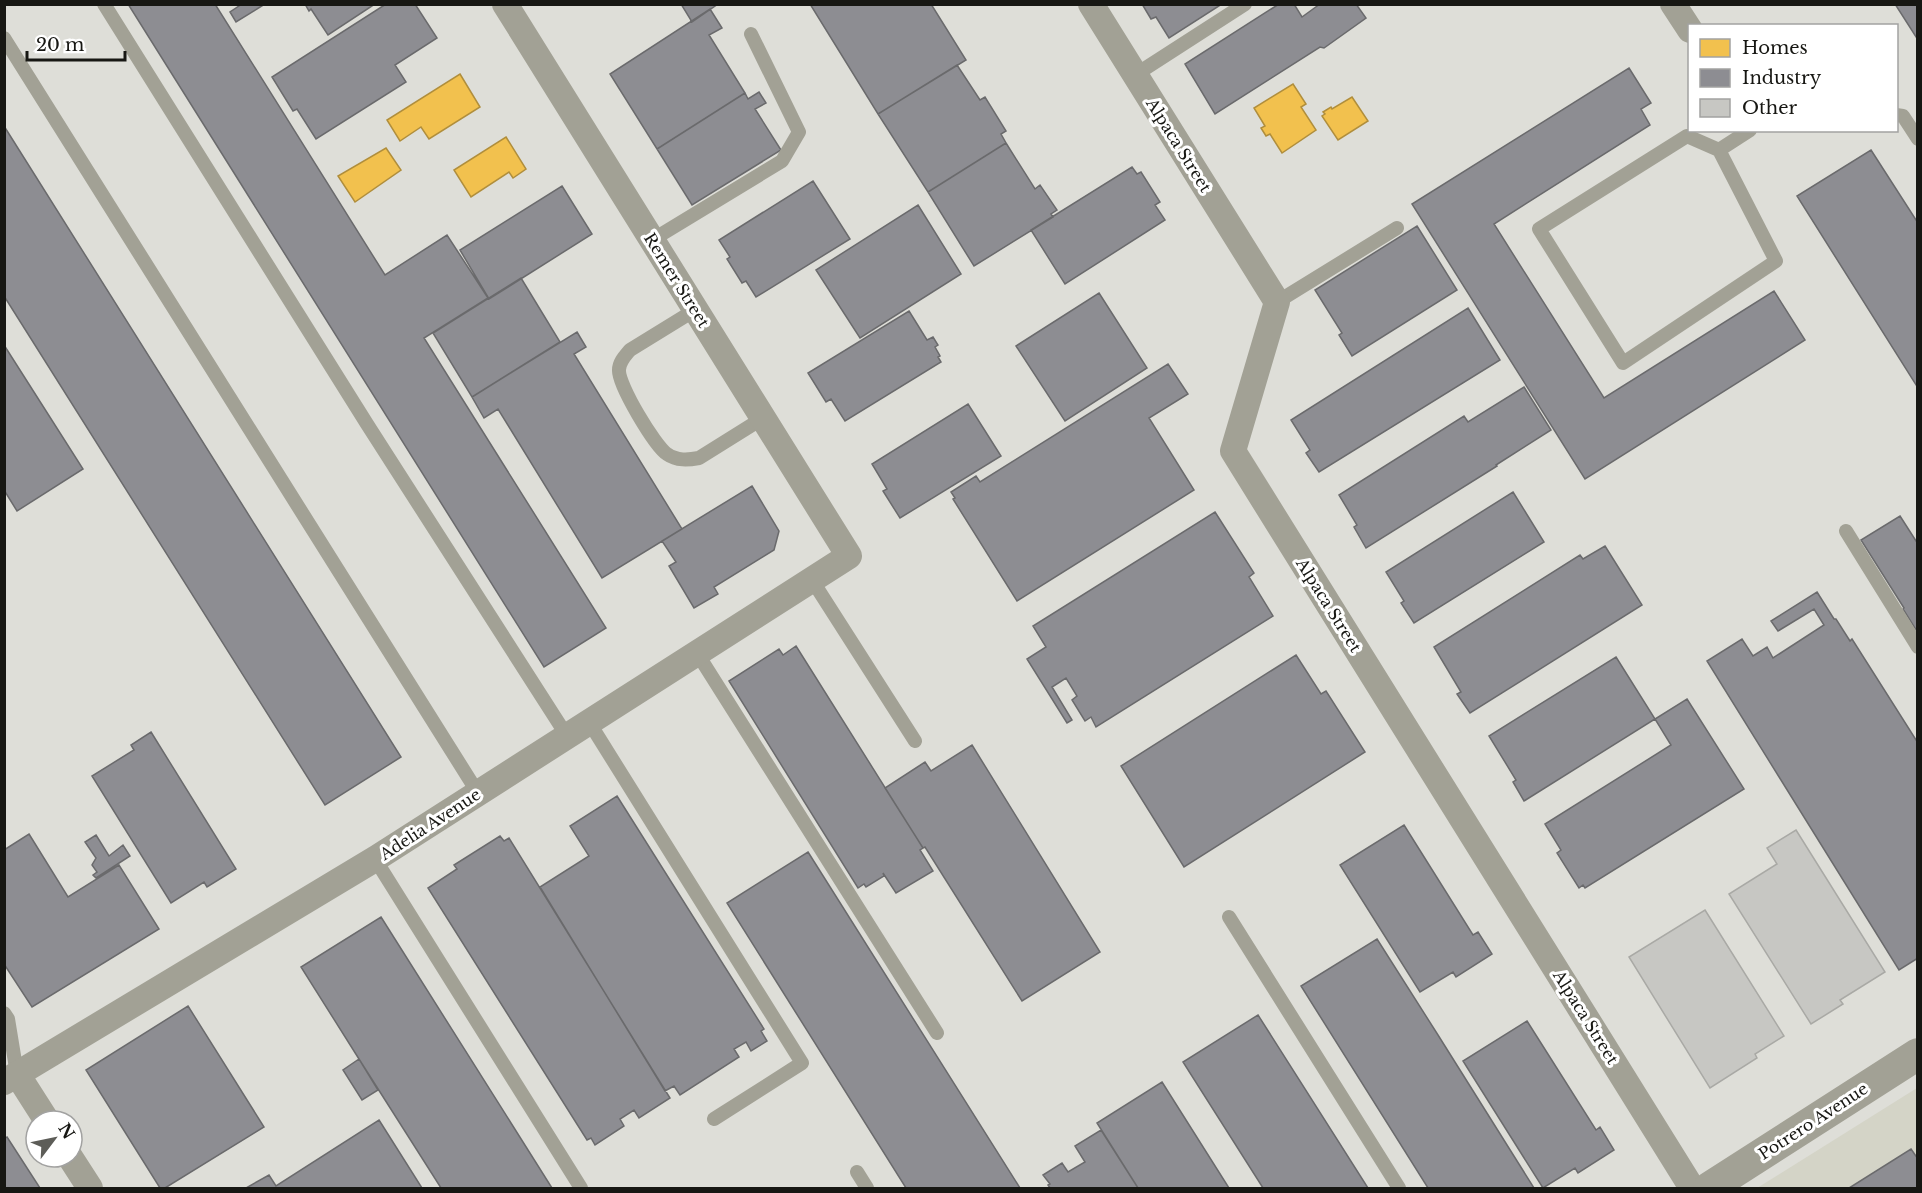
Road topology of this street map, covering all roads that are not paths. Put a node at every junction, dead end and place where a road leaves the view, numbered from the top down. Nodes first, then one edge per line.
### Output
1 (104, 4) edge
2 (505, 4) edge
3 (1245, 4) edge
4 (1673, 4) edge
5 (1091, 5) edge
6 (1688, 28) edge
7 (751, 34) dead end
8 (4, 38) edge
9 (1135, 75) junction
10 (1898, 115) edge
11 (1747, 132) edge
12 (1917, 139) edge
13 (1719, 150) junction
14 (1397, 228) dead end
15 (652, 240) junction
16 (1277, 302) junction
17 (695, 310) junction
18 (763, 418) junction
19 (1846, 531) dead end
20 (849, 556) joint
21 (812, 580) junction
22 (1917, 647) edge
23 (697, 653) junction
24 (589, 722) junction
25 (567, 736) junction
26 (915, 741) dead end
27 (478, 793) junction
28 (375, 859) junction
29 (1229, 917) dead end
30 (4, 1013) edge
31 (937, 1033) dead end
32 (1917, 1054) edge
33 (11, 1078) edge
34 (37, 1109) edge
35 (714, 1119) dead end
36 (78, 1169) edge
37 (857, 1172) dead end
38 (90, 1188) edge
39 (581, 1188) edge
40 (867, 1188) edge
41 (1399, 1188) edge
42 (1692, 1188) edge
43 (1709, 1188) edge

1 - 25 lane
2 - 15 street, Remer Street
3 - 9 lane
4 - 6 street
5 - 9 street, Alpaca Street
7 - 15 lane
8 - 27 lane
9 - 16 street, Alpaca Street
10 - 12 lane
11 - 13 lane
13 - 13 lane
14 - 16 lane
15 - 17 street, Remer Street
16 - 42 street, Alpaca Street
17 - 18 street, Remer Street
17 - 18 lane
18 - 20 street, Remer Street
19 - 22 lane
20 - 21 street, Adelia Avenue
21 - 23 street, Adelia Avenue
21 - 26 lane
23 - 24 street, Adelia Avenue
23 - 31 lane
24 - 25 street, Adelia Avenue
24 - 35 lane
25 - 27 street, Adelia Avenue
27 - 28 street, Adelia Avenue
28 - 33 street, Adelia Avenue
28 - 39 lane
29 - 41 lane
30 - 33 lane
32 - 43 street, Potrero Avenue
33 - 34 street
36 - 38 street
37 - 40 lane

